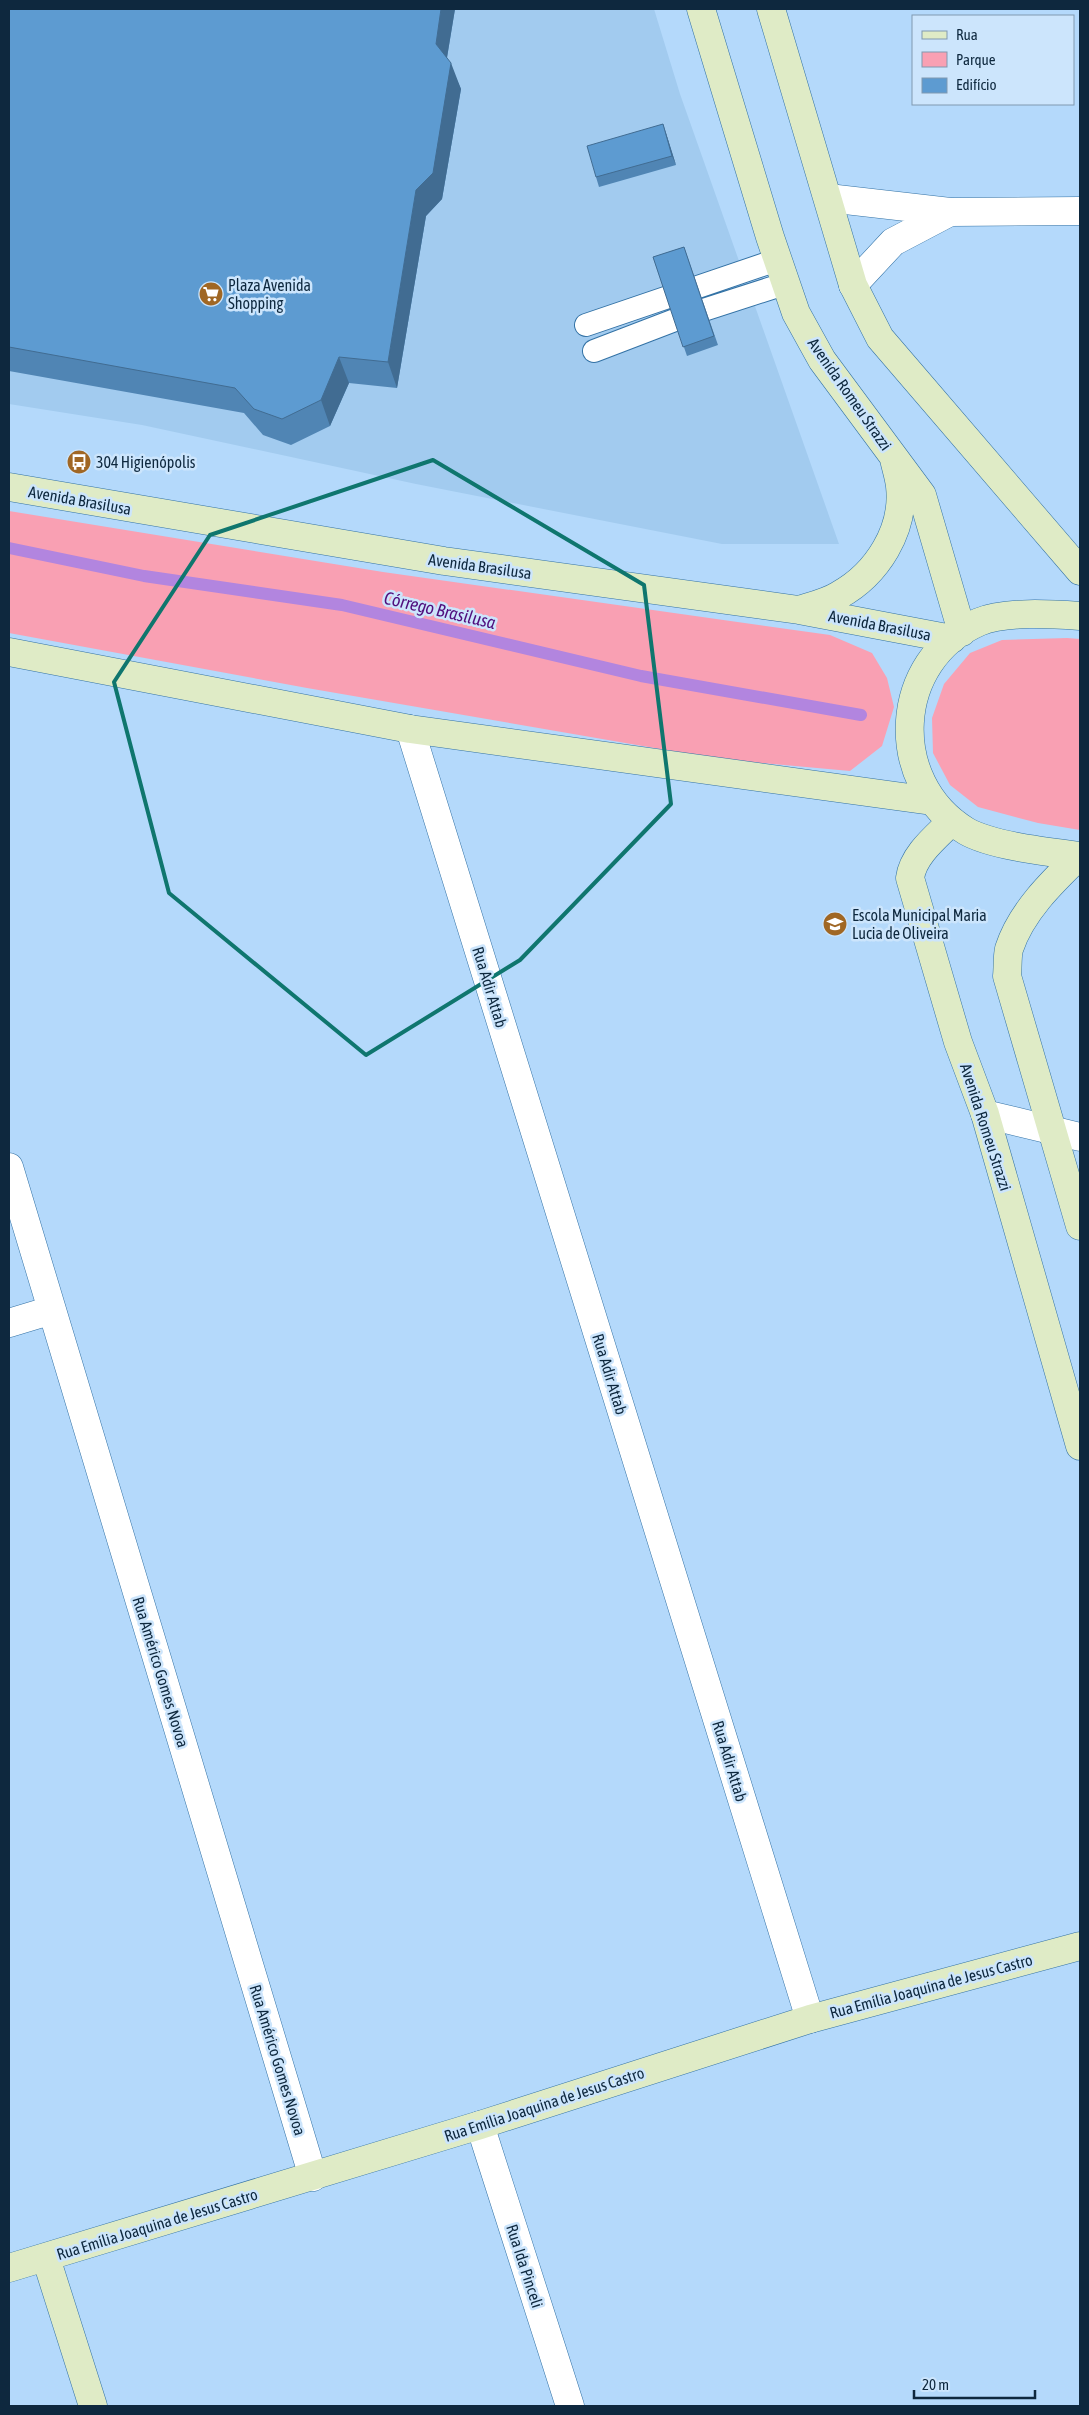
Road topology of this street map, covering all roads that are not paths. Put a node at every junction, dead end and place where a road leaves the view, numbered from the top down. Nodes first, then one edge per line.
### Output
1 (701, 9) edge
2 (771, 9) edge
3 (828, 198) junction
4 (1080, 211) edge
5 (950, 212) junction
6 (781, 272) junction
7 (853, 285) junction
8 (586, 325) dead end
9 (594, 351) dead end
10 (893, 456) junction
11 (9, 487) edge
12 (1080, 571) edge
13 (799, 610) junction
14 (1080, 616) edge
15 (957, 635) junction
16 (9, 652) edge
17 (410, 729) junction
18 (932, 801) junction
19 (952, 821) junction
20 (1080, 856) edge
21 (985, 1114) junction
22 (1051, 1130) junction
23 (1080, 1137) edge
24 (9, 1167) edge
25 (1080, 1226) edge
26 (52, 1310) junction
27 (9, 1323) edge
28 (1080, 1446) edge
29 (1080, 1946) edge
30 (810, 2018) junction
31 (480, 2125) junction
32 (313, 2177) junction
33 (46, 2258) junction
34 (9, 2268) edge
35 (93, 2406) edge
36 (570, 2406) edge

1 - 6 main road, Avenida Romeu Strazzi
2 - 3 main road
3 - 5 street
3 - 7 main road
4 - 5 street
5 - 7 street
6 - 8 lane
6 - 9 lane
6 - 10 main road, Avenida Romeu Strazzi
7 - 12 main road
10 - 13 main road
10 - 15 main road, Avenida Romeu Strazzi
11 - 13 main road, Avenida Brasilusa
13 - 15 main road, Avenida Brasilusa
14 - 15 main road
15 - 18 main road
16 - 17 main road
17 - 18 main road
17 - 30 street, Rua Adir Attab
18 - 19 main road
19 - 20 main road
19 - 21 main road, Avenida Romeu Strazzi
20 - 22 main road
21 - 22 street
21 - 28 main road, Avenida Romeu Strazzi
22 - 23 street
22 - 25 main road
24 - 26 street, Rua Américo Gomes Novoa
26 - 27 street
26 - 32 street, Rua Américo Gomes Novoa
29 - 30 main road, Rua Emília Joaquina de Jesus Castro
30 - 31 main road, Rua Emília Joaquina de Jesus Castro
31 - 32 main road, Rua Emília Joaquina de Jesus Castro
31 - 36 street, Rua Ida Pinceli
32 - 33 main road, Rua Emília Joaquina de Jesus Castro
33 - 34 main road, Rua Emília Joaquina de Jesus Castro
33 - 35 main road

